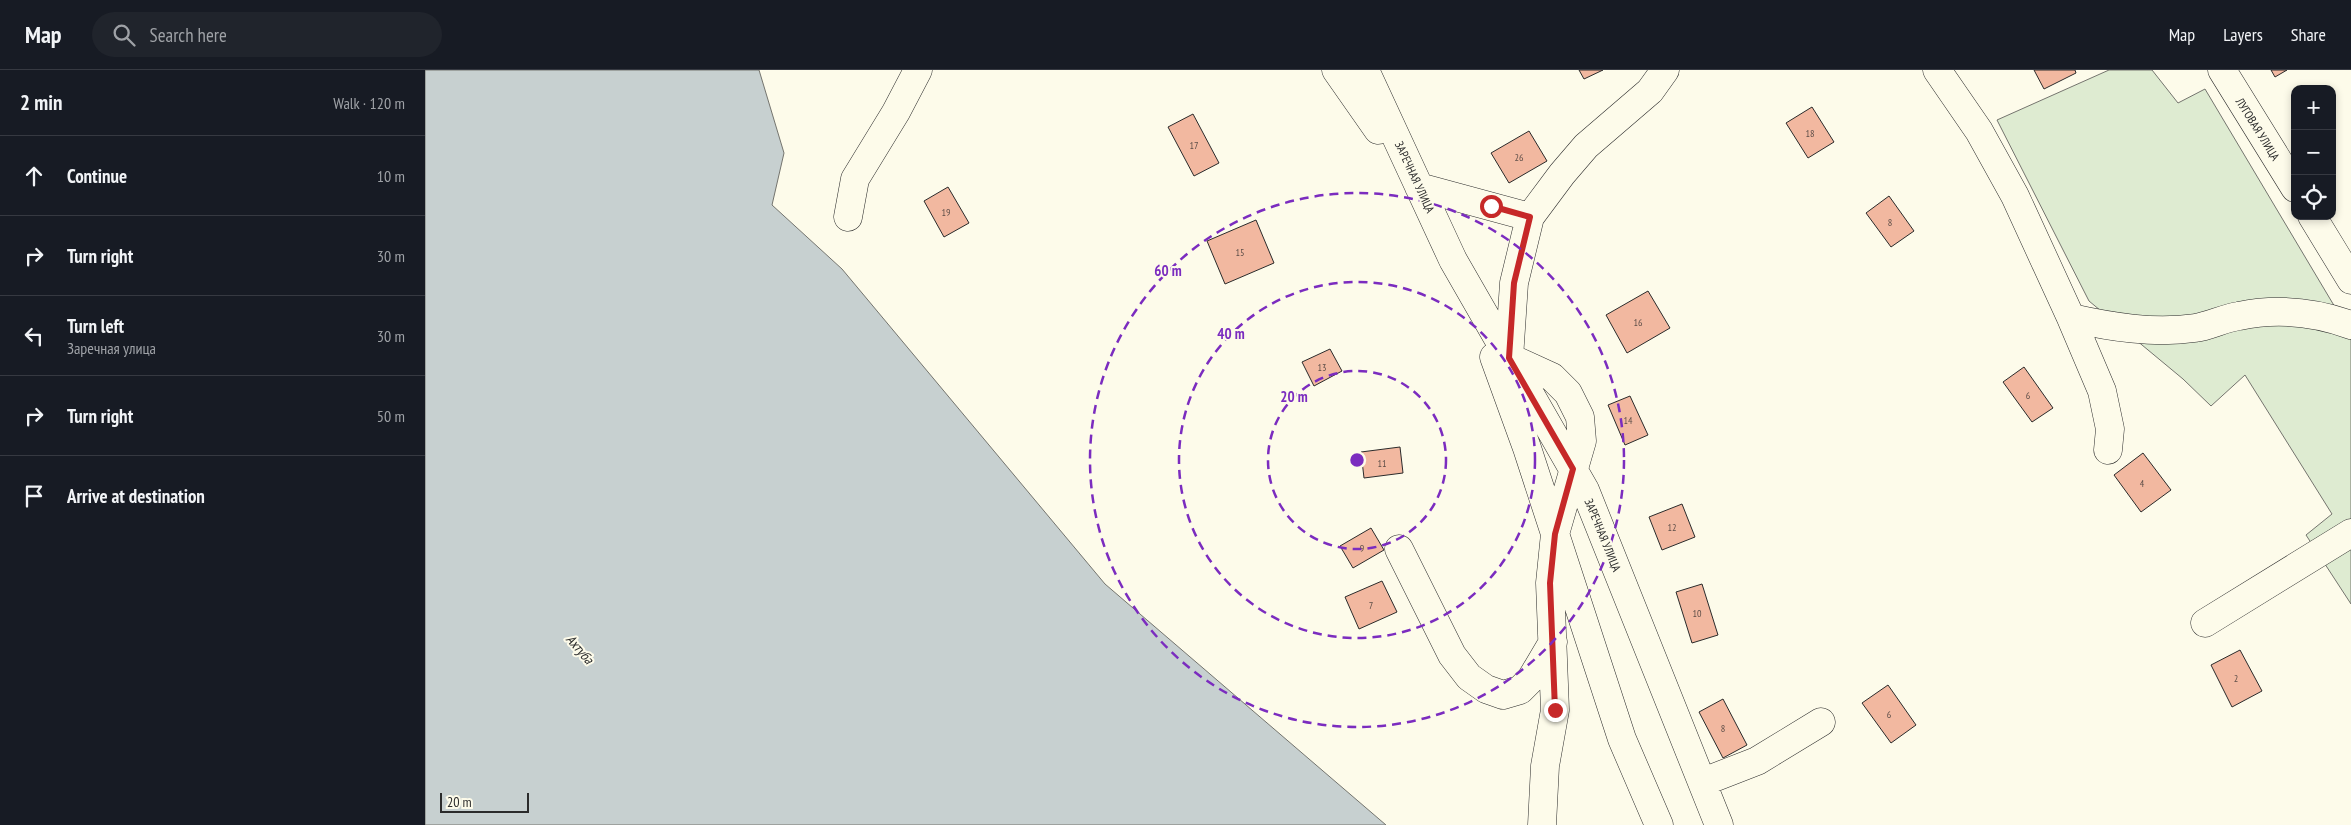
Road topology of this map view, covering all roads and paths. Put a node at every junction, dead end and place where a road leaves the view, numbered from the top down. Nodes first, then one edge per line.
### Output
1 (918, 70) edge
2 (1336, 70) edge
3 (1365, 70) edge
4 (1665, 70) edge
5 (1937, 70) edge
6 (2221, 70) edge
7 (2291, 182) edge
8 (1419, 187) junction
9 (848, 217) dead end
10 (1530, 217) junction
11 (2314, 220) edge
12 (1453, 260) junction
13 (2351, 280) edge
14 (2071, 318) junction
15 (2351, 325) edge
16 (1500, 354) junction
17 (2107, 450) dead end
18 (1573, 469) junction
19 (2351, 533) edge
20 (1555, 534) junction
21 (1399, 549) dead end
22 (2205, 623) dead end
23 (1553, 642) junction
24 (1821, 722) dead end
25 (1703, 782) junction
26 (1541, 825) edge
27 (1659, 825) edge
28 (1719, 825) edge

1 - 9 street
2 - 12 street
3 - 8 street, ЗАРЕЧНАЯ УЛИЦА
4 - 10 street
5 - 14 street
6 - 7 street, ЛУГОВАЯ УЛИЦА
8 - 10 street
8 - 12 street, ЗАРЕЧНАЯ УЛИЦА
10 - 16 street
11 - 13 street
12 - 16 street, ЗАРЕЧНАЯ УЛИЦА
14 - 15 street
14 - 17 street
16 - 18 street, ЗАРЕЧНАЯ УЛИЦА
16 - 20 street
18 - 20 street
18 - 25 street, ЗАРЕЧНАЯ УЛИЦА
19 - 22 street
20 - 23 street
20 - 27 street
21 - 23 street
23 - 26 street
24 - 25 street
25 - 28 street, ЗАРЕЧНАЯ УЛИЦА

